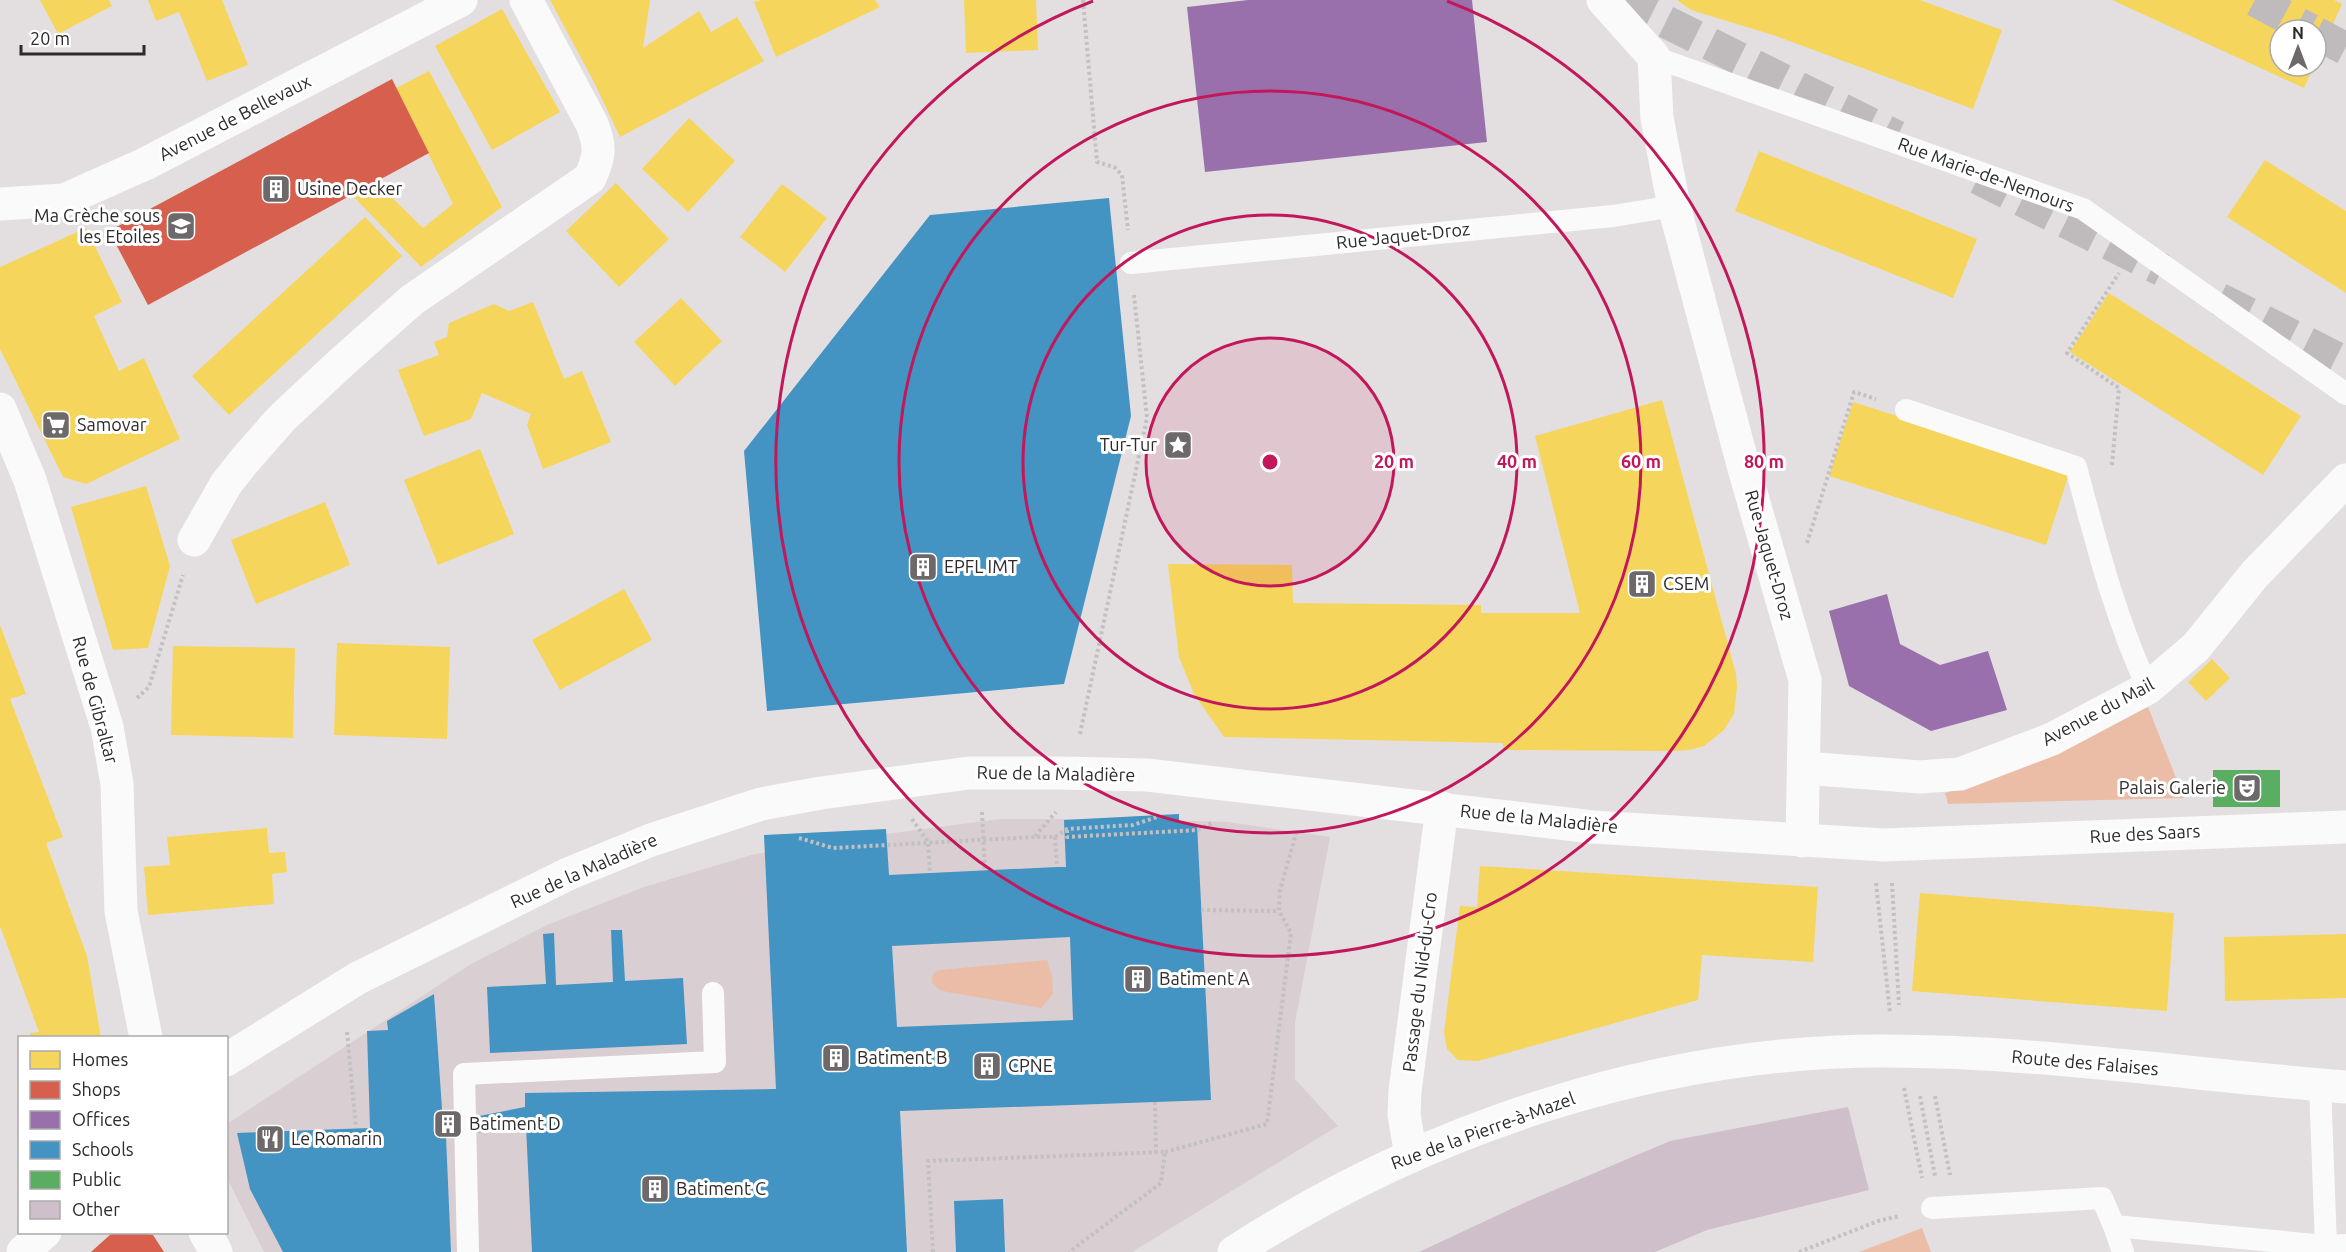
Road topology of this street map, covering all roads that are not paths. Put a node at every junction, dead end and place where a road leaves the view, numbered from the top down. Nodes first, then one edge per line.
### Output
1 (461, 0) edge
2 (526, 0) edge
3 (1603, 0) edge
4 (1654, 57) junction
5 (0, 204) edge
6 (1674, 206) junction
7 (1131, 263) road end
8 (2346, 394) edge
9 (0, 409) edge
10 (1906, 410) road end
11 (2346, 480) edge
12 (194, 540) road end
13 (2148, 688) junction
14 (1805, 768) junction
15 (1442, 808) junction
16 (2346, 827) edge
17 (1802, 841) junction
18 (1944, 843) joint
19 (713, 993) dead end
20 (146, 1036) edge
21 (1822, 1053) joint
22 (228, 1059) edge
23 (2333, 1086) edge
24 (1411, 1155) junction
25 (1932, 1208) road end
26 (2114, 1226) junction
27 (44, 1234) edge
28 (206, 1234) edge
29 (2334, 1248) edge
30 (23, 1252) edge
31 (216, 1252) edge
32 (468, 1252) edge
33 (1234, 1252) edge
34 (2123, 1252) edge

1 - 5 street, Avenue de Bellevaux
2 - 12 street
3 - 4 street
4 - 6 street, Rue Jaquet-Droz
4 - 8 lane, Rue Marie-de-Nemours
6 - 7 lane, Rue Jaquet-Droz
6 - 14 street, Rue Jaquet-Droz
9 - 20 street, Rue de Gibraltar
10 - 13 lane
11 - 13 street, Avenue du Mail
13 - 14 street, Avenue du Mail
14 - 17 street, Rue Jaquet-Droz
15 - 17 street, Rue de la Maladière
15 - 22 street, Rue de la Maladière
15 - 24 street, Passage du Nid-du-Cro
16 - 18 street, Rue des Saars
17 - 18 street, Rue de la Maladière
19 - 32 lane
21 - 23 street, Route des Falaises
21 - 24 street, Rue de la Pierre-à-Mazel
23 - 29 lane
24 - 33 street, Rue de la Pierre-à-Mazel
25 - 26 lane
26 - 29 lane
26 - 34 lane
27 - 30 street
28 - 31 street

